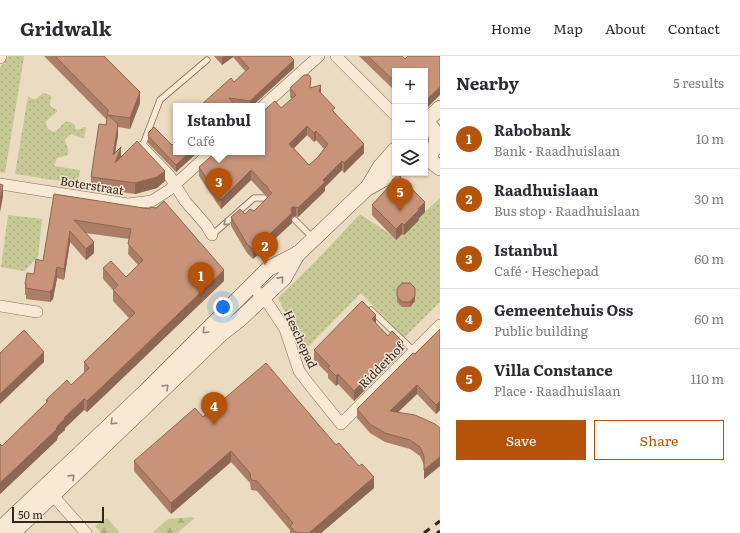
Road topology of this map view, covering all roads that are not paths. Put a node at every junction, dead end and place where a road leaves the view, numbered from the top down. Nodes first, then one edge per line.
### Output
1 (319, 56) edge
2 (336, 56) edge
3 (207, 60) dead end
4 (265, 104) edge
5 (440, 108) edge
6 (392, 112) edge
7 (428, 119) edge
8 (428, 124) edge
9 (438, 140) edge
10 (142, 147) joint
11 (392, 153) edge
12 (209, 155) edge
13 (428, 156) edge
14 (428, 159) edge
15 (440, 168) edge
16 (392, 174) edge
17 (0, 184) edge
18 (175, 184) junction
19 (366, 189) junction
20 (264, 198) dead end
21 (295, 220) dead end
22 (212, 236) joint
23 (314, 238) junction
24 (298, 253) junction
25 (250, 286) junction
26 (263, 298) junction
27 (0, 306) edge
28 (366, 306) edge
29 (37, 312) dead end
30 (440, 325) edge
31 (414, 351) junction
32 (341, 424) joint
33 (49, 491) junction
34 (0, 530) edge
35 (13, 533) edge
36 (86, 533) edge

1 - 4 street
2 - 6 street
3 - 10 lane
5 - 7 street
8 - 9 street
9 - 13 street
10 - 18 street
11 - 19 street
12 - 18 street, Boterstraat
14 - 15 street
16 - 19 street
17 - 18 street, Boterstraat
18 - 22 street
19 - 23 street
20 -> 22 lane
21 - 23 lane
23 - 24 street
24 - 25 street
26 -> 24 street
25 - 26 street, Heschepad
25 -> 33 street
26 - 32 street, Heschepad
33 -> 26 street
27 - 29 street
28 - 31 lane
30 - 31 street, Ridderhof
31 - 32 street, Ridderhof
33 - 34 street
33 - 35 street
33 - 36 street

